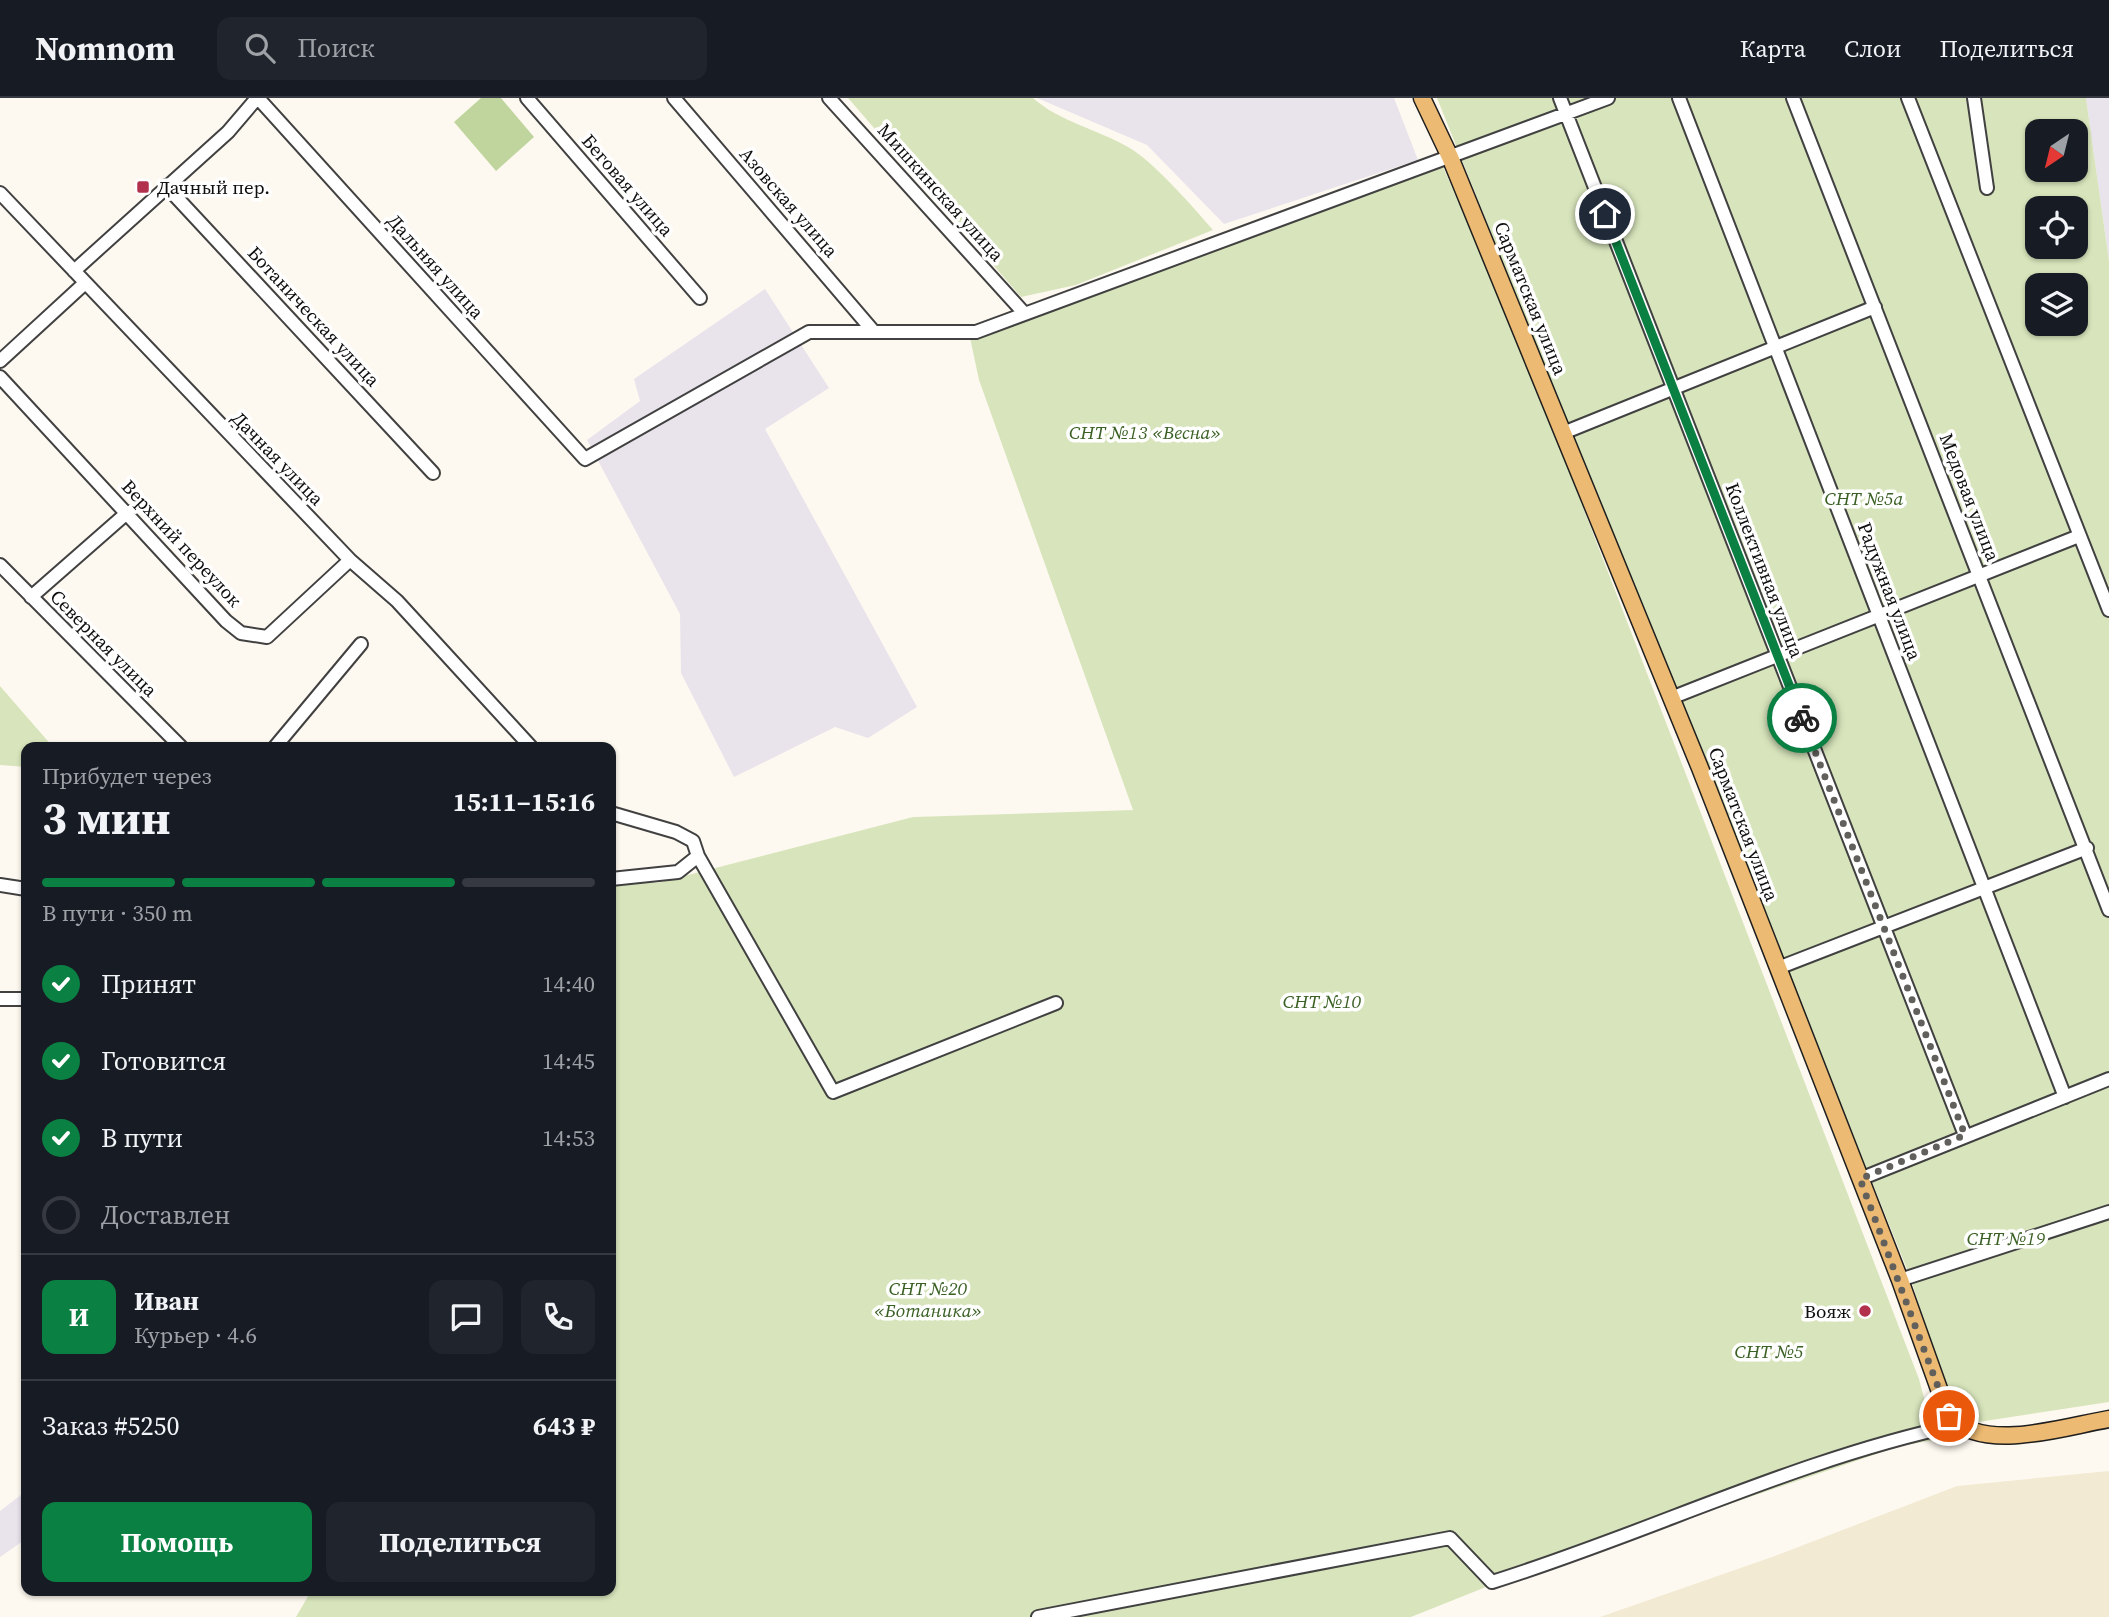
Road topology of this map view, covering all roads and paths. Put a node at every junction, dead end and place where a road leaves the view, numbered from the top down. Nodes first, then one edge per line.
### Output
1 (257, 98) edge
2 (527, 98) edge
3 (674, 98) edge
4 (829, 98) edge
5 (1422, 98) edge
6 (1560, 98) edge
7 (1608, 98) edge
8 (1679, 98) edge
9 (1793, 98) edge
10 (1908, 98) edge
11 (1974, 98) edge
12 (1566, 114) junction
13 (1450, 158) junction
14 (166, 186) junction
15 (1987, 188) dead end
16 (0, 193) edge
17 (74, 271) junction
18 (85, 283) junction
19 (700, 298) dead end
20 (1875, 307) junction
21 (1024, 313) junction
22 (874, 331) junction
23 (1775, 347) junction
24 (0, 361) edge
25 (0, 377) edge
26 (1673, 388) junction
27 (1563, 433) junction
28 (433, 473) dead end
29 (128, 512) junction
30 (2079, 536) junction
31 (350, 560) junction
32 (0, 565) edge
33 (1980, 576) junction
34 (31, 597) junction
35 (2109, 610) edge
36 (1879, 616) junction
37 (361, 644) dead end
38 (1778, 656) junction
39 (1671, 698) junction
40 (176, 742) edge
41 (279, 742) edge
42 (525, 742) edge
43 (616, 814) edge
44 (2087, 848) junction
45 (698, 856) junction
46 (616, 878) edge
47 (0, 885) edge
48 (21, 888) edge
49 (1984, 888) junction
50 (2109, 910) edge
51 (1884, 927) junction
52 (1778, 968) junction
53 (0, 999) edge
54 (21, 999) edge
55 (1056, 1003) dead end
56 (2109, 1079) edge
57 (2065, 1097) junction
58 (1965, 1135) junction
59 (1860, 1179) junction
60 (2109, 1212) edge
61 (1900, 1280) junction
62 (2109, 1419) edge
63 (1958, 1425) junction
64 (1038, 1617) edge

1 - 14 street
1 - 22 street, Дальняя улица
2 - 19 street, Беговая улица
3 - 22 street, Азовская улица
4 - 21 street, Мишкинская улица
5 - 13 main road, Сарматская улица
6 - 12 street, Коллективная улица
7 - 12 street
8 - 23 street, Радужная улица
9 - 20 street, Медовая улица
10 - 30 street
11 - 15 street
12 - 13 street
12 - 26 street, Коллективная улица
13 - 21 street
13 - 27 main road, Сарматская улица
14 - 17 street
14 - 28 street, Ботаническая улица
16 - 17 street, Дачная улица
17 - 18 street, Дачная улица
18 - 24 street
18 - 31 street, Дачная улица
20 - 23 street
20 - 33 street, Медовая улица
21 - 22 street
23 - 26 street
23 - 36 street, Радужная улица
25 - 29 street, Верхний переулок
26 - 27 street
26 - 38 street, Коллективная улица
27 - 39 main road, Сарматская улица
29 - 31 street, Верхний переулок
29 - 34 street
30 - 33 street
30 - 35 street
31 - 42 street, Дачная улица
32 - 34 street, Северная улица
33 - 36 street
33 - 44 street, Медовая улица
34 - 40 street, Северная улица
36 - 38 street
36 - 49 street, Радужная улица
37 - 41 street
38 - 39 street
38 - 51 street, Коллективная улица
39 - 52 main road, Сарматская улица
43 - 45 street
44 - 49 street
44 - 50 street, Медовая улица
45 - 46 street
45 - 55 street
47 - 48 street
49 - 51 street
49 - 57 street, Радужная улица
51 - 52 street
51 - 58 street, Коллективная улица
52 - 59 main road, Сарматская улица
53 - 54 street
56 - 57 street
57 - 58 street
58 - 59 street
59 - 61 main road, Сарматская улица
60 - 61 street
61 - 63 main road, Сарматская улица
62 - 63 main road
63 - 64 street

